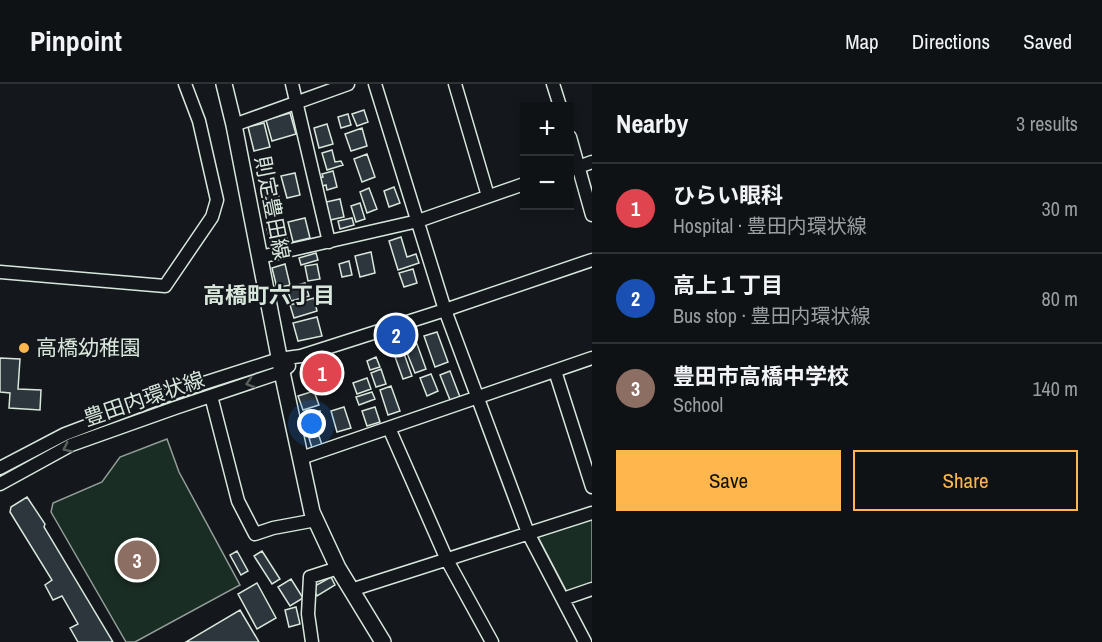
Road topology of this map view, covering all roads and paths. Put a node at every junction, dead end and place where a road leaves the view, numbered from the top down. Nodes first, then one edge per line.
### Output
1 (184, 84) edge
2 (224, 84) edge
3 (292, 84) edge
4 (348, 84) edge
5 (375, 84) edge
6 (455, 84) edge
7 (553, 84) edge
8 (296, 102) junction
9 (559, 102) edge
10 (234, 125) junction
11 (592, 162) edge
12 (574, 168) edge
13 (520, 186) edge
14 (488, 196) junction
15 (592, 215) edge
16 (418, 221) junction
17 (329, 242) junction
18 (260, 257) junction
19 (592, 260) edge
20 (0, 272) edge
21 (445, 309) junction
22 (592, 358) edge
23 (280, 366) junction
24 (555, 371) junction
25 (211, 396) junction
26 (478, 397) junction
27 (389, 428) junction
28 (301, 458) junction
29 (0, 468) edge
30 (0, 484) edge
31 (592, 487) edge
32 (592, 513) edge
33 (316, 520) junction
34 (528, 533) junction
35 (447, 560) junction
36 (338, 568) junction
37 (592, 589) edge
38 (351, 590) junction
39 (563, 599) junction
40 (308, 640) edge
41 (383, 642) edge
42 (492, 642) edge
43 (585, 642) edge

1 - 20 street
2 - 10 main road, 則定豊田線
3 - 8 street
4 - 8 street
5 - 16 street
6 - 14 street
7 - 9 street
8 - 10 street
8 - 17 street
10 - 18 main road, 則定豊田線
11 - 12 street
12 - 15 street
13 - 14 street
14 - 16 street
16 - 17 street
16 - 21 street
17 - 18 street
18 - 23 main road, 則定豊田線
19 - 21 street, 豊田内環状線
21 - 23 street, 豊田内環状線
21 - 26 street
22 - 24 street
23 -> 25 street, 豊田内環状線
23 - 28 main road, 則定豊田線
23 - 29 street, 豊田内環状線
24 - 26 street
24 - 31 street
25 -> 30 street, 豊田内環状線
25 - 33 street
26 - 27 street
26 - 34 street
27 - 28 street
27 - 35 street
28 - 33 main road, 則定豊田線
32 - 34 street
33 - 36 main road, 則定豊田線
34 - 35 street
34 - 39 street
35 - 38 street
35 - 42 street
36 - 38 main road, 則定豊田線
36 - 40 street
37 - 39 street
38 - 41 main road, 則定豊田線
39 - 43 street

